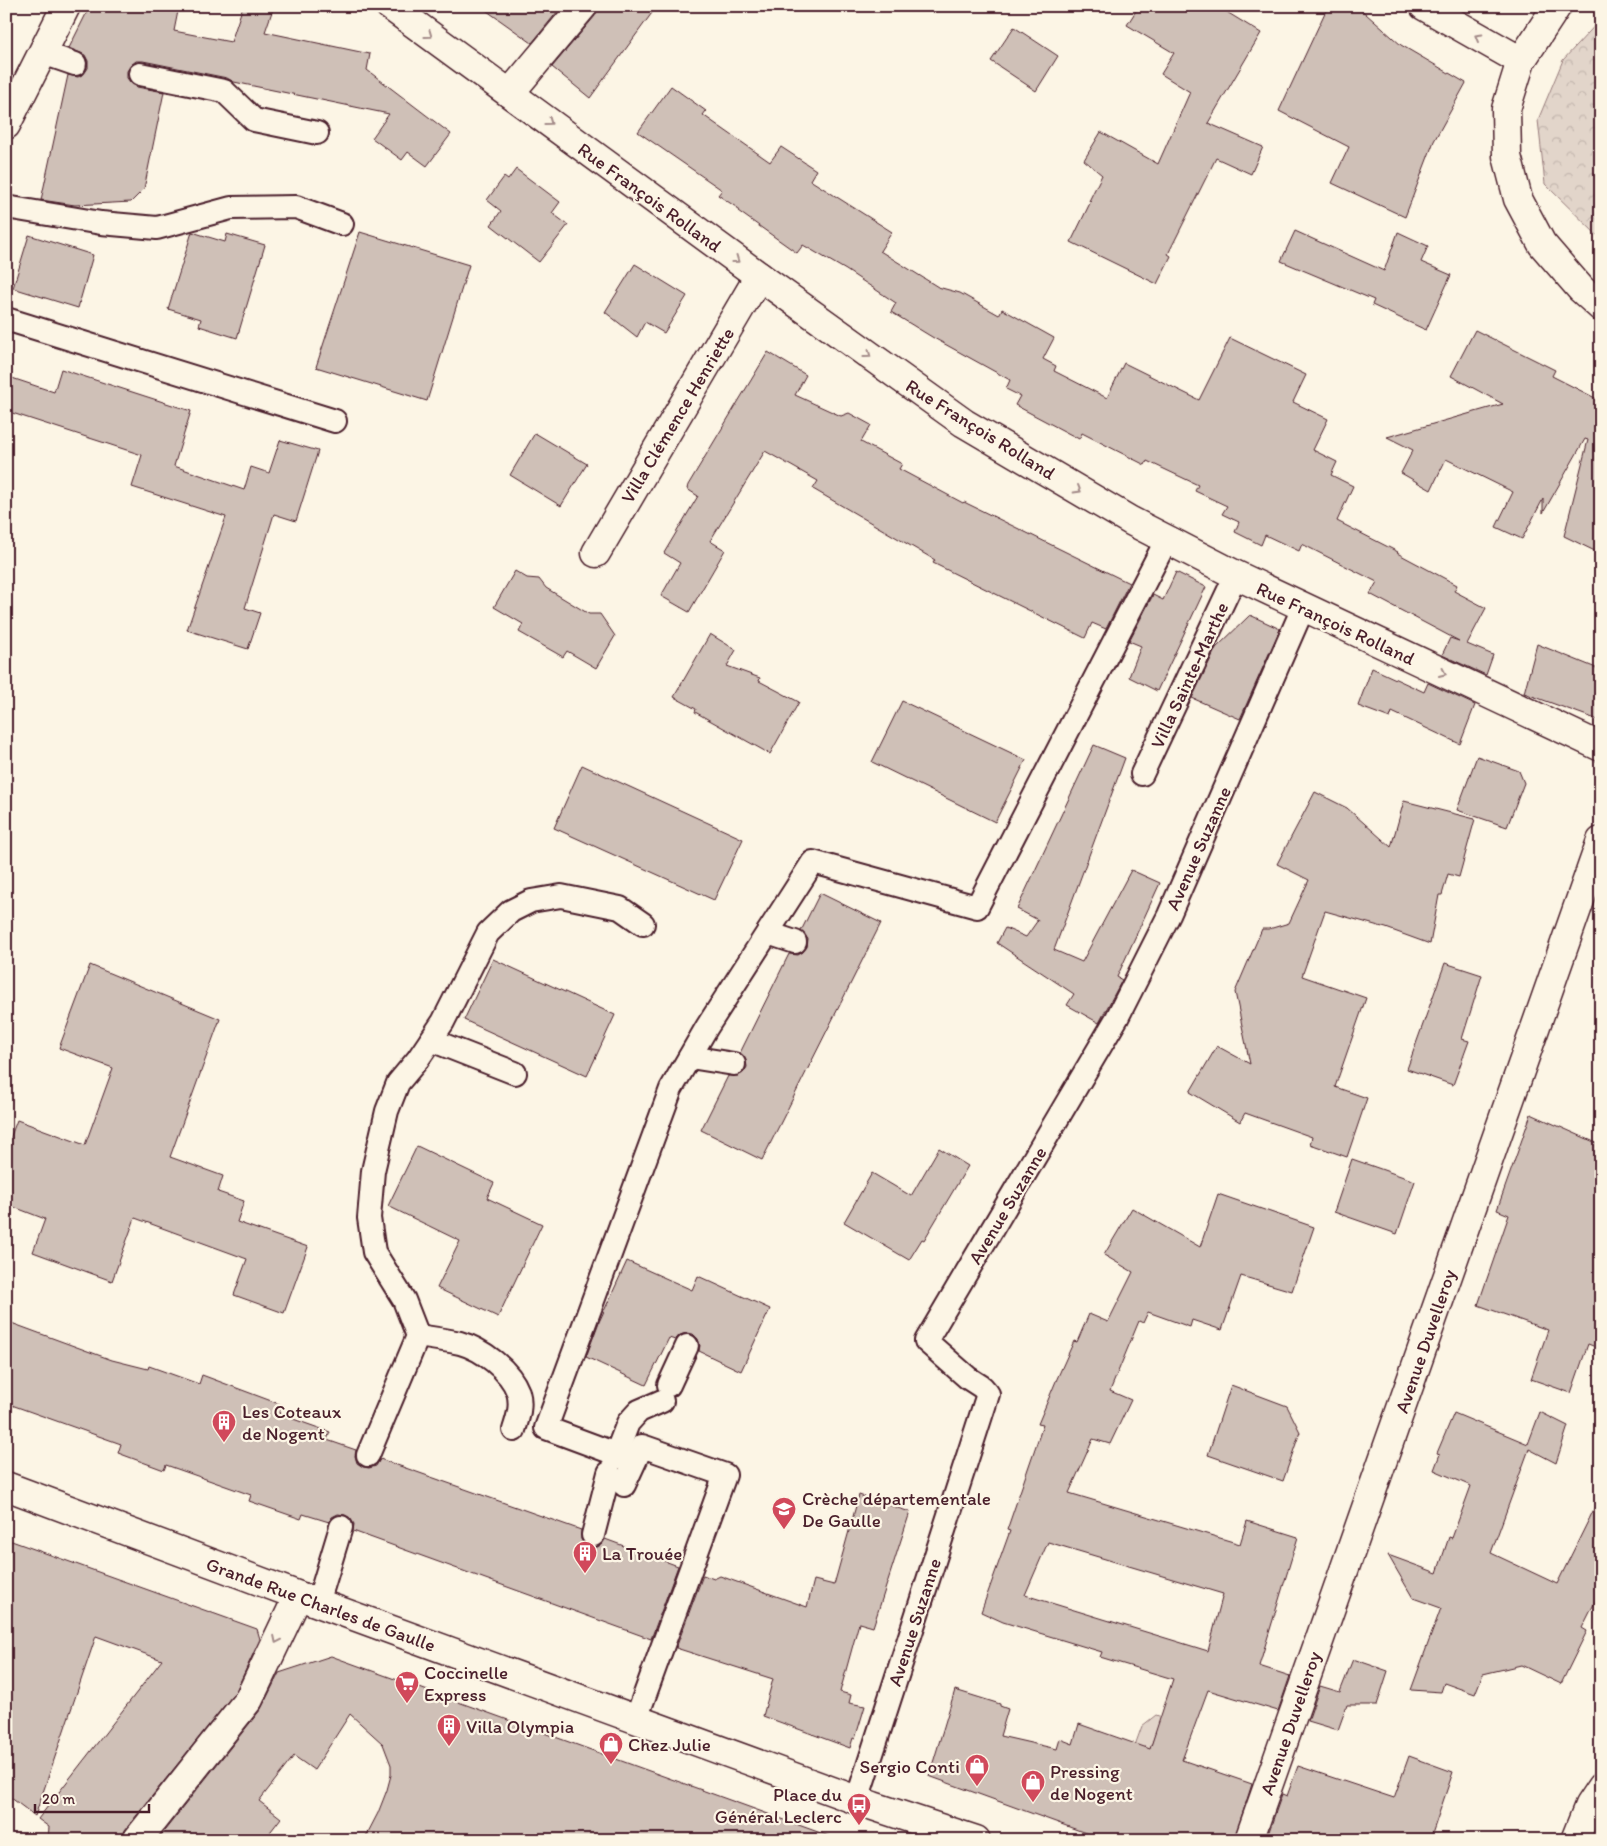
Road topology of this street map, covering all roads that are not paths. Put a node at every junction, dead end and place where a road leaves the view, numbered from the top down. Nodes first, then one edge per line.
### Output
1 (66, 6) edge
2 (390, 6) edge
3 (583, 6) edge
4 (1424, 6) edge
5 (1557, 6) edge
6 (43, 53) junction
7 (1521, 61) junction
8 (75, 64) dead end
9 (140, 74) dead end
10 (510, 93) junction
11 (6, 125) edge
12 (317, 133) dead end
13 (6, 207) edge
14 (342, 224) dead end
15 (759, 276) junction
16 (1601, 307) edge
17 (6, 319) edge
18 (335, 421) dead end
19 (1166, 539) junction
20 (596, 553) dead end
21 (1236, 575) junction
22 (1303, 608) junction
23 (1601, 747) edge
24 (1142, 774) dead end
25 (1601, 841) edge
26 (643, 924) dead end
27 (768, 933) junction
28 (795, 942) dead end
29 (431, 1040) junction
30 (690, 1057) junction
31 (734, 1064) dead end
32 (515, 1073) dead end
33 (418, 1336) junction
34 (687, 1346) dead end
35 (514, 1430) dead end
36 (368, 1455) dead end
37 (616, 1468) junction
38 (6, 1486) edge
39 (342, 1527) dead end
40 (593, 1535) dead end
41 (308, 1600) junction
42 (636, 1719) junction
43 (1601, 1787) edge
44 (857, 1800) junction
45 (137, 1840) edge
46 (976, 1840) edge
47 (1249, 1840) edge
48 (1575, 1840) edge

1 - 6 street
2 -> 10 street, Rue François Rolland
3 - 10 street
7 -> 4 street
5 - 7 street
6 - 8 lane
6 - 11 street
7 - 16 street
9 - 12 lane
10 -> 15 street, Rue François Rolland
13 - 14 lane
15 -> 19 street, Rue François Rolland
15 - 20 street, Villa Clémence Henriette
17 - 18 lane
19 - 21 street, Rue François Rolland
19 - 27 lane
21 - 22 street, Rue François Rolland
21 - 24 lane, Villa Sainte-Marthe
22 -> 23 street, Rue François Rolland
22 - 44 lane, Avenue Suzanne
25 - 47 street, Avenue Duvelleroy
26 - 29 lane
27 - 28 lane
27 - 30 lane
29 - 32 lane
29 - 33 lane
30 - 31 lane
30 - 37 lane
33 - 35 lane
33 - 36 lane
34 - 37 lane
37 - 40 lane
37 - 42 lane
38 - 41 street, Grande Rue Charles de Gaulle
39 - 41 lane
41 - 42 street, Grande Rue Charles de Gaulle
41 -> 45 street
42 - 44 street, Grande Rue Charles de Gaulle
43 - 48 street
44 - 46 street, Grande Rue Charles de Gaulle

